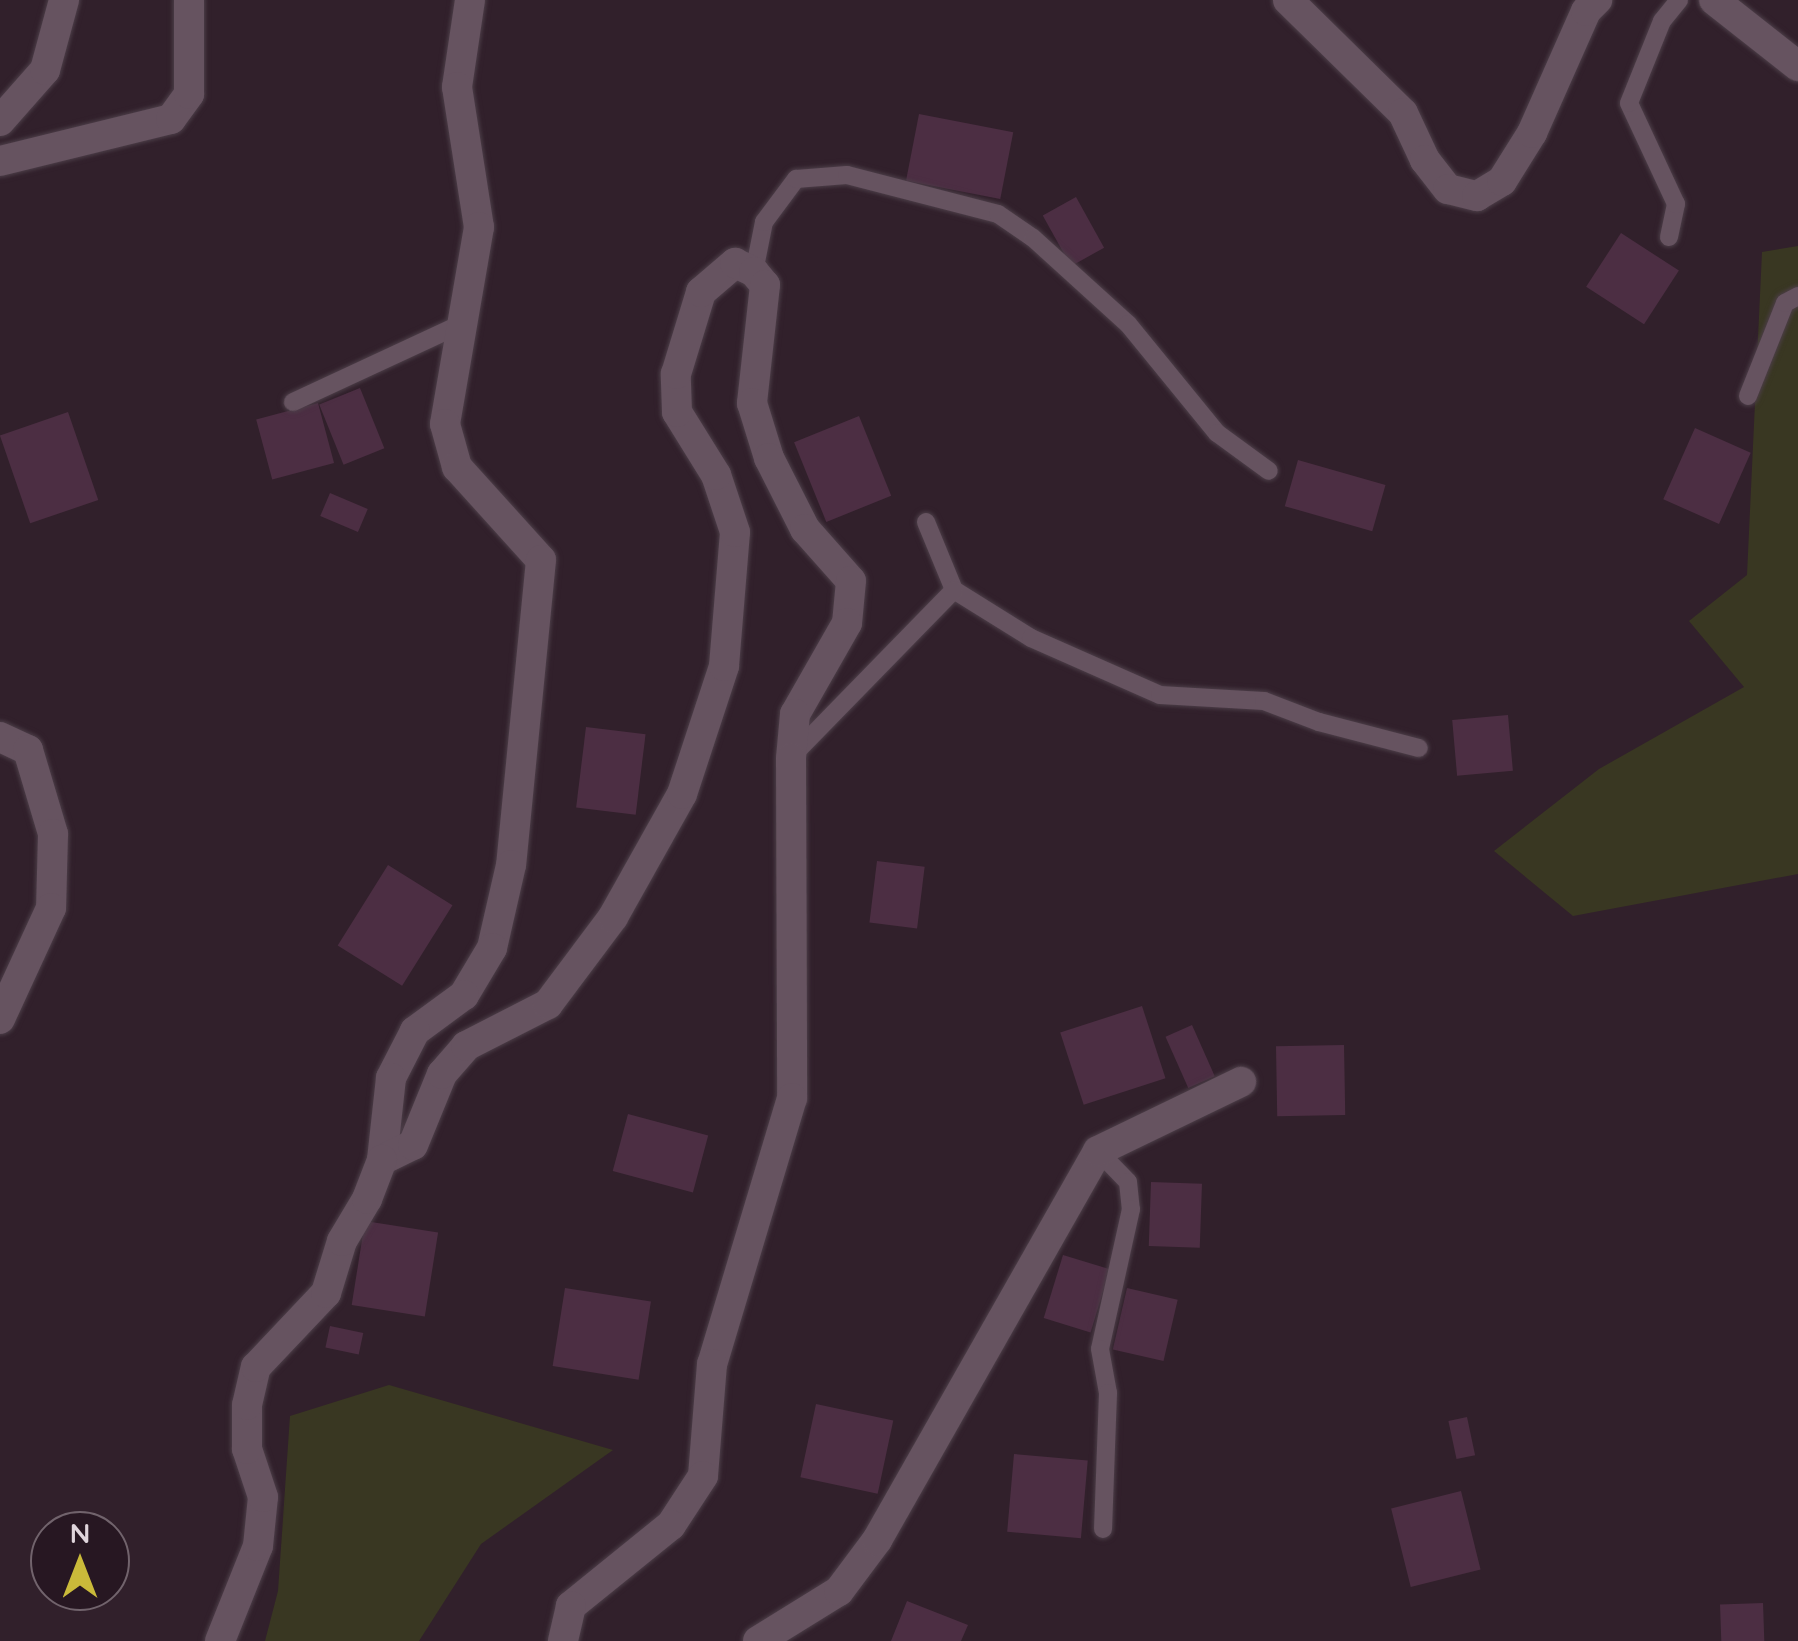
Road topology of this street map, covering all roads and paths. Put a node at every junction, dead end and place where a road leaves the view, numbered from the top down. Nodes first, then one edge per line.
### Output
1 (64, 0) edge
2 (188, 0) edge
3 (470, 0) edge
4 (1288, 0) edge
5 (1597, 0) edge
6 (1679, 0) edge
7 (1714, 0) edge
8 (1798, 66) edge
9 (0, 121) edge
10 (0, 162) edge
11 (1669, 237) dead end
12 (754, 272) junction
13 (1798, 296) edge
14 (464, 322) junction
15 (1748, 396) dead end
16 (293, 402) dead end
17 (1269, 472) dead end
18 (926, 522) dead end
19 (954, 590) junction
20 (0, 737) edge
21 (1419, 748) dead end
22 (791, 758) junction
23 (0, 1018) edge
24 (1241, 1082) dead end
25 (1098, 1151) junction
26 (382, 1160) junction
27 (1103, 1530) dead end
28 (220, 1641) edge
29 (563, 1641) edge
30 (758, 1641) edge

1 - 9 street
2 - 10 street
3 - 14 street
4 - 5 street
6 - 11 lane
7 - 8 street
12 - 17 lane
12 - 22 street
12 - 26 street
13 - 15 lane
14 - 16 lane
14 - 26 street
18 - 19 lane
19 - 21 lane
19 - 22 lane
20 - 23 street
22 - 29 street
24 - 25 street
25 - 27 lane
25 - 30 street
26 - 28 street

